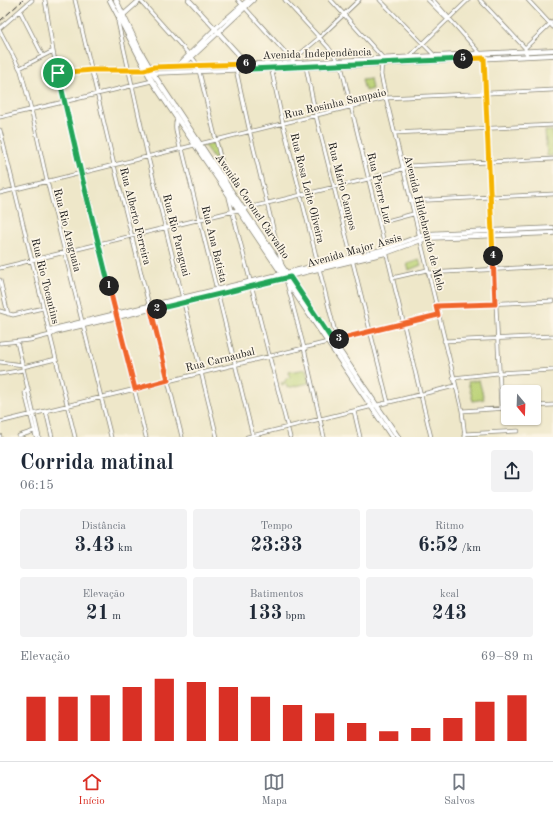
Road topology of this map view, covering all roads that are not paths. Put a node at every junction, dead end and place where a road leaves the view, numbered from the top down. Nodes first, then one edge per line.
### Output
1 (32, 0) edge
2 (45, 0) edge
3 (76, 0) edge
4 (110, 0) edge
5 (116, 0) edge
6 (140, 0) edge
7 (189, 0) edge
8 (238, 0) edge
9 (248, 0) edge
10 (252, 0) edge
11 (285, 0) edge
12 (330, 0) edge
13 (359, 0) edge
14 (380, 0) edge
15 (428, 0) edge
16 (433, 0) edge
17 (468, 0) edge
18 (480, 0) edge
19 (528, 0) edge
20 (244, 6) junction
21 (20, 11) junction
22 (344, 15) junction
23 (121, 17) junction
24 (449, 19) junction
25 (553, 21) edge
26 (550, 24) junction
27 (553, 27) edge
28 (124, 28) junction
29 (0, 30) edge
30 (216, 30) junction
31 (122, 38) junction
32 (319, 38) junction
33 (422, 43) junction
34 (553, 50) edge
35 (53, 51) junction
36 (526, 52) junction
37 (480, 54) junction
38 (191, 55) junction
39 (553, 55) edge
40 (43, 56) junction
41 (435, 58) junction
42 (484, 58) junction
43 (408, 60) junction
44 (338, 61) junction
45 (381, 61) junction
46 (294, 62) junction
47 (247, 64) junction
48 (341, 65) junction
49 (271, 66) junction
50 (235, 67) junction
51 (306, 67) junction
52 (20, 68) junction
53 (198, 68) junction
54 (176, 69) junction
55 (251, 69) junction
56 (92, 70) junction
57 (150, 70) junction
58 (129, 71) junction
59 (58, 73) junction
60 (152, 81) junction
61 (132, 85) junction
62 (553, 90) edge
63 (98, 93) junction
64 (485, 94) junction
65 (386, 98) junction
66 (64, 102) junction
67 (351, 107) junction
68 (31, 109) junction
69 (316, 116) junction
70 (0, 117) edge
71 (177, 119) junction
72 (283, 124) junction
73 (553, 125) edge
74 (486, 128) junction
75 (0, 130) edge
76 (250, 132) junction
77 (395, 133) junction
78 (216, 140) junction
79 (197, 144) junction
80 (181, 149) junction
81 (148, 157) junction
82 (553, 159) edge
83 (488, 162) junction
84 (114, 165) junction
85 (403, 168) junction
86 (81, 173) junction
87 (368, 178) junction
88 (47, 181) junction
89 (227, 184) junction
90 (334, 187) junction
91 (14, 189) junction
92 (0, 193) edge
93 (228, 194) junction
94 (553, 194) edge
95 (300, 195) junction
96 (490, 197) junction
97 (410, 201) junction
98 (266, 203) junction
99 (241, 209) junction
100 (232, 211) junction
101 (413, 214) junction
102 (199, 219) junction
103 (379, 223) junction
104 (166, 227) junction
105 (542, 228) junction
106 (553, 228) edge
107 (491, 231) junction
108 (553, 233) edge
109 (543, 234) junction
110 (132, 236) junction
111 (491, 236) junction
112 (420, 238) junction
113 (99, 244) junction
114 (386, 251) junction
115 (65, 252) junction
116 (352, 259) junction
117 (31, 260) junction
118 (282, 265) junction
119 (553, 266) edge
120 (319, 267) junction
121 (0, 268) edge
122 (494, 269) junction
123 (427, 272) junction
124 (286, 277) junction
125 (392, 278) junction
126 (0, 280) edge
127 (252, 284) junction
128 (218, 292) junction
129 (184, 300) junction
130 (553, 301) edge
131 (495, 304) junction
132 (150, 305) junction
133 (436, 306) junction
134 (43, 308) junction
135 (151, 310) junction
136 (0, 311) edge
137 (8, 314) junction
138 (438, 315) junction
139 (116, 316) junction
140 (403, 323) junction
141 (83, 324) junction
142 (370, 331) junction
143 (49, 333) junction
144 (553, 336) edge
145 (496, 339) junction
146 (333, 341) junction
147 (444, 341) junction
148 (17, 342) junction
149 (0, 343) edge
150 (304, 348) junction
151 (270, 356) junction
152 (56, 359) junction
153 (0, 362) edge
154 (236, 364) junction
155 (23, 367) junction
156 (553, 370) edge
157 (202, 372) junction
158 (498, 373) junction
159 (0, 374) edge
160 (453, 378) junction
161 (168, 380) junction
162 (455, 386) junction
163 (135, 389) junction
164 (420, 394) junction
165 (101, 397) junction
166 (388, 402) junction
167 (67, 405) junction
168 (553, 405) edge
169 (374, 406) junction
170 (541, 406) edge
171 (501, 408) joint
172 (46, 411) junction
173 (354, 411) junction
174 (462, 411) junction
175 (32, 414) junction
176 (320, 419) junction
177 (0, 422) edge
178 (287, 427) junction
179 (34, 431) junction
180 (518, 431) dead end
181 (19, 436) dead end
182 (253, 436) edge
183 (464, 436) edge
184 (36, 437) edge
185 (39, 437) edge
186 (52, 437) edge
187 (75, 437) edge
188 (111, 437) edge
189 (146, 437) edge
190 (182, 437) edge
191 (217, 437) edge
192 (247, 437) edge
193 (290, 437) edge
194 (324, 437) edge
195 (360, 437) edge
196 (392, 437) edge
197 (398, 437) edge
198 (431, 437) edge

1 - 21 street
2 - 35 street
3 - 56 street, Rua Alberto Ferreira
4 - 23 main road, Avenida Coronel Carvalho
5 - 23 main road, Avenida Coronel Carvalho
6 - 23 street
6 - 38 street
7 - 30 street
8 - 20 street
9 - 20 street
10 - 20 street
11 - 32 street, Rua Pierre Luz
12 - 22 street
13 - 22 street
14 - 33 street
15 - 24 street
16 - 24 street
17 - 24 street
18 - 36 street
19 - 26 street
20 - 30 street
20 - 46 street
21 - 29 street
21 - 40 street
22 - 32 street
22 - 45 street
23 - 28 main road, Avenida Coronel Carvalho
23 - 31 street, Rua Rio Paraguai
23 - 57 main road, Avenida Coronel Carvalho
24 - 33 street
24 - 37 street
25 - 26 street
26 - 27 street
26 - 36 street
28 - 31 street, Rua Rio Paraguai
28 - 57 main road, Avenida Coronel Carvalho
29 - 52 street, Rua Rio Araguaia
30 - 38 street
30 - 47 street
31 - 58 street, Rua Rio Paraguai
32 - 44 street, Rua Pierre Luz
32 - 46 street
33 - 41 street
33 - 43 street
34 - 36 street, Avenida Independência
35 - 40 street
35 - 59 street
36 - 37 street, Avenida Independência
36 - 39 street, Avenida Independência
36 - 42 street, Avenida Independência
37 - 41 street, Avenida Independência
37 - 42 street
38 - 53 street
38 - 54 street
40 - 52 street
41 - 42 street, Avenida Independência
41 - 43 street, Avenida Independência
42 - 64 street
43 - 45 street, Avenida Independência
44 - 45 street, Avenida Independência
44 - 46 street, Avenida Independência
44 - 48 street, Rua Pierre Luz
45 - 48 street, Avenida Independência
45 - 65 street, Avenida Hildebrando de Melo
46 - 49 street, Avenida Independência
47 - 49 street, Avenida Independência
47 - 50 street, Avenida Independência
47 - 55 street
48 - 51 street, Avenida Independência
48 - 67 street, Rua Pierre Luz
49 - 51 street, Avenida Independência
49 - 55 street, Avenida Independência
49 - 72 street, Rua Rosa Leite Oliveira
50 - 53 street, Avenida Independência
50 - 55 street, Avenida Independência
50 - 76 street
51 - 69 street, Rua Mário Campos
52 - 68 street, Rua Rio Araguaia
53 - 54 street, Avenida Independência
53 - 54 street, Avenida Independência
53 - 78 street
54 - 57 street, Avenida Independência
54 - 57 street, Avenida Independência
56 - 58 street, Avenida Independência
56 - 59 street, Avenida Independência
56 - 63 street, Rua Alberto Ferreira
57 - 58 street, Avenida Independência
57 - 60 main road, Avenida Coronel Carvalho
57 - 79 main road, Avenida Coronel Carvalho
58 - 61 street, Rua Rio Paraguai
59 - 66 street
60 - 61 street
60 - 71 main road, Avenida Coronel Carvalho
61 - 63 street
61 - 81 street, Rua Rio Paraguai
62 - 64 street, Rua Rosinha Sampaio
63 - 66 street
63 - 84 street, Rua Alberto Ferreira
64 - 65 street, Rua Rosinha Sampaio
64 - 74 street
65 - 67 street, Rua Rosinha Sampaio
65 - 77 street, Avenida Hildebrando de Melo
66 - 68 street
66 - 86 street
67 - 69 street, Rua Rosinha Sampaio
67 - 87 street, Rua Pierre Luz
68 - 70 street
68 - 88 street, Rua Rio Araguaia
69 - 72 street, Rua Rosinha Sampaio
69 - 90 street, Rua Mário Campos
71 - 79 main road, Avenida Coronel Carvalho
71 - 80 street, Rua Ana Batista
72 - 76 street, Rua Rosinha Sampaio
72 - 95 street, Rua Rosa Leite Oliveira
73 - 74 street
74 - 77 street
74 - 83 street
75 - 91 street, Rua Rio Tocantins
76 - 78 street, Rua Rosinha Sampaio
76 - 98 street
77 - 85 street, Avenida Hildebrando de Melo
78 - 79 street, Rua Rosinha Sampaio
78 - 89 street
79 - 80 street, Rua Rosinha Sampaio
79 - 89 main road, Avenida Coronel Carvalho
79 - 93 main road, Avenida Coronel Carvalho
80 - 81 street, Rua Rosinha Sampaio
80 - 102 street, Rua Ana Batista
81 - 84 street, Rua Rosinha Sampaio
81 - 104 street, Rua Rio Paraguai
82 - 83 street
83 - 85 street
83 - 96 street
84 - 86 street, Rua Rosinha Sampaio
84 - 110 street, Rua Alberto Ferreira
85 - 87 street
85 - 97 street, Avenida Hildebrando de Melo
86 - 88 street, Rua Rosinha Sampaio
86 - 113 street
87 - 90 street
87 - 103 street, Rua Pierre Luz
88 - 91 street, Rua Rosinha Sampaio
88 - 115 street, Rua Rio Araguaia
89 - 99 main road, Avenida Coronel Carvalho
90 - 95 street
90 - 116 street, Rua Mário Campos
91 - 92 street, Rua Rosinha Sampaio
91 - 117 street, Rua Rio Tocantins
93 - 99 main road, Avenida Coronel Carvalho
93 - 100 street
94 - 96 street
95 - 98 street
95 - 120 street, Rua Rosa Leite Oliveira
96 - 97 street
96 - 107 street
97 - 101 street, Avenida Hildebrando de Melo
98 - 99 street
98 - 118 street
99 - 100 street
99 - 118 main road, Avenida Coronel Carvalho
99 - 124 main road, Avenida Coronel Carvalho
100 - 102 street
100 - 127 street
101 - 103 street
101 - 112 street, Avenida Hildebrando de Melo
102 - 104 street
102 - 128 street, Rua Ana Batista
103 - 114 street, Rua Pierre Luz
104 - 110 street
104 - 129 street, Rua Rio Paraguai
105 - 106 street, Avenida Major Assis
105 - 107 street, Avenida Major Assis
105 - 109 street
107 - 111 street
107 - 112 street, Avenida Major Assis
108 - 109 street, Avenida Major Assis
109 - 111 street, Avenida Major Assis
110 - 113 street
110 - 132 street, Rua Alberto Ferreira
111 - 112 street, Avenida Major Assis
111 - 122 street
112 - 114 street, Avenida Major Assis
112 - 123 street, Avenida Hildebrando de Melo
113 - 115 street
113 - 139 street
114 - 116 street, Avenida Major Assis
114 - 125 street, Rua Pierre Luz
115 - 117 street
115 - 141 street, Rua Rio Araguaia
116 - 120 street, Avenida Major Assis
116 - 142 street, Rua Mário Campos
117 - 121 street
117 - 134 street, Rua Rio Tocantins
118 - 124 main road, Avenida Coronel Carvalho
119 - 122 street
120 - 124 street, Avenida Major Assis
120 - 146 street, Rua Rosa Leite Oliveira
122 - 123 street
122 - 131 street
123 - 125 street
123 - 133 street, Avenida Hildebrando de Melo
124 - 127 street, Avenida Major Assis
124 - 146 main road, Avenida Coronel Carvalho
124 - 150 street
125 - 140 street, Rua Pierre Luz
126 - 137 street
127 - 128 street, Avenida Major Assis
127 - 151 street
128 - 129 street, Avenida Major Assis
128 - 154 street, Rua Ana Batista
129 - 132 street, Avenida Major Assis
129 - 135 street, Avenida Major Assis
129 - 157 street, Rua Rio Paraguai
130 - 131 street
131 - 133 street
131 - 145 street
132 - 135 street, Rua Alberto Ferreira
132 - 139 street, Avenida Major Assis
133 - 138 street, Avenida Hildebrando de Melo
134 - 137 street
134 - 143 street, Rua Rio Tocantins
135 - 139 street, Avenida Major Assis
135 - 161 street, Rua Alberto Ferreira
136 - 137 street
138 - 140 street, Rua Carnaubal
138 - 147 street, Avenida Hildebrando de Melo
139 - 141 street, Avenida Major Assis
139 - 163 street
140 - 142 street, Rua Carnaubal
140 - 164 street, Rua Pierre Luz
141 - 143 street, Avenida Major Assis
141 - 165 street, Rua Rio Araguaia
142 - 146 street, Rua Carnaubal
142 - 166 street, Rua Mário Campos
143 - 148 street, Avenida Major Assis
143 - 152 street, Rua Rio Tocantins
144 - 145 street
145 - 147 street
145 - 158 street
146 - 150 street, Rua Carnaubal
146 - 169 main road, Avenida Coronel Carvalho
147 - 160 street, Avenida Hildebrando de Melo
148 - 149 street, Avenida Major Assis
148 - 155 street
150 - 151 street, Rua Carnaubal
150 - 176 street
151 - 154 street, Rua Carnaubal
151 - 178 street
152 - 155 street
152 - 167 street, Rua Rio Tocantins
153 - 155 street
154 - 157 street, Rua Carnaubal
154 - 182 street, Rua Ana Batista
155 - 159 street
155 - 175 street
156 - 158 street
157 - 161 street, Rua Carnaubal
157 - 191 street, Rua Rio Paraguai
158 - 160 street
158 - 171 street
160 - 162 street, Avenida Hildebrando de Melo
161 - 163 street, Rua Carnaubal
161 - 190 street, Rua Alberto Ferreira
162 - 164 street
162 - 174 street, Avenida Hildebrando de Melo
163 - 165 street, Rua Carnaubal
163 - 189 street
164 - 166 street
164 - 198 street, Rua Pierre Luz
165 - 167 street, Rua Carnaubal
165 - 188 street, Rua Rio Araguaia
166 - 169 street
167 - 172 street, Rua Carnaubal
167 - 187 street, Rua Rio Tocantins
168 - 170 street
169 - 173 street
169 - 196 main road, Avenida Coronel Carvalho
169 - 197 main road, Avenida Coronel Carvalho
171 - 174 street
172 - 175 street, Rua Carnaubal
172 - 186 street
173 - 176 street
173 - 195 street
174 - 183 street, Avenida Hildebrando de Melo
175 - 177 street, Rua Carnaubal
175 - 179 street
175 - 185 street
176 - 178 street
176 - 194 street
178 - 182 street
178 - 193 street
179 - 181 street
179 - 184 street
180 - 183 street
182 - 192 street

